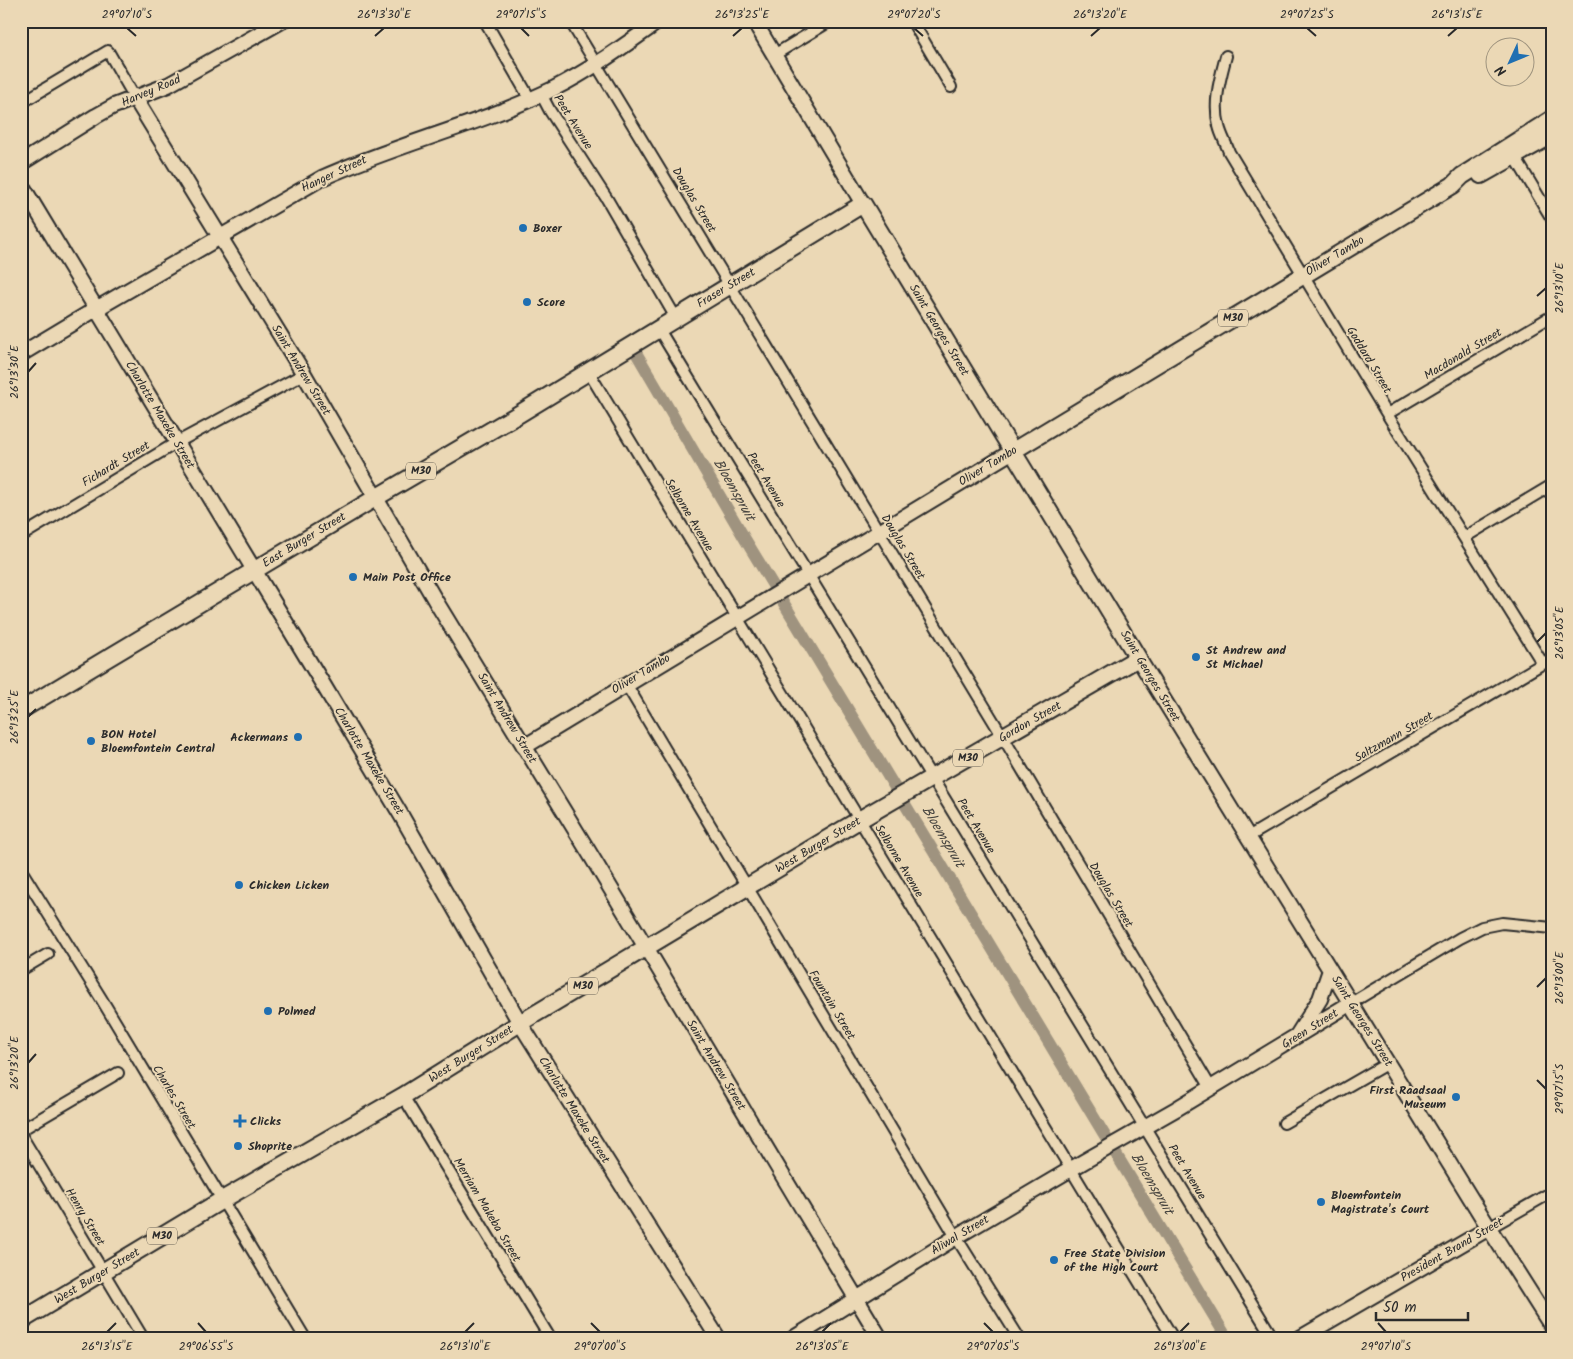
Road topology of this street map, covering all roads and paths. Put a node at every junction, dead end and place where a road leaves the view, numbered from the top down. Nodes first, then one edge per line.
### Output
1 (282, 21) edge
2 (485, 21) edge
3 (570, 21) edge
4 (659, 21) edge
5 (754, 21) edge
6 (830, 21) edge
7 (912, 21) edge
8 (774, 55) junction
9 (1226, 56) dead end
10 (596, 65) junction
11 (951, 87) dead end
12 (536, 96) junction
13 (135, 98) junction
14 (21, 103) edge
15 (1552, 119) edge
16 (1552, 135) edge
17 (1515, 157) junction
18 (21, 163) edge
19 (21, 184) edge
20 (1453, 185) junction
21 (863, 204) junction
22 (1552, 219) edge
23 (219, 237) junction
24 (1303, 276) junction
25 (731, 286) junction
26 (96, 309) junction
27 (1552, 316) edge
28 (676, 318) junction
29 (658, 328) junction
30 (21, 354) edge
31 (588, 371) junction
32 (304, 374) junction
33 (1387, 414) junction
34 (176, 443) junction
35 (1012, 451) junction
36 (1552, 486) edge
37 (377, 497) junction
38 (880, 532) junction
39 (21, 536) edge
40 (1464, 537) junction
41 (255, 570) junction
42 (803, 577) junction
43 (736, 617) junction
44 (1138, 658) junction
45 (1547, 661) edge
46 (626, 684) junction
47 (21, 710) edge
48 (1003, 737) junction
49 (524, 747) junction
50 (927, 782) junction
51 (866, 816) junction
52 (1248, 837) junction
53 (21, 870) edge
54 (747, 887) junction
55 (1552, 928) edge
56 (646, 948) junction
57 (48, 954) dead end
58 (21, 970) edge
59 (1330, 970) junction
60 (1351, 1003) junction
61 (520, 1023) junction
62 (1295, 1038) junction
63 (1388, 1063) junction
64 (118, 1073) dead end
65 (1211, 1088) junction
66 (403, 1096) junction
67 (1284, 1123) dead end
68 (1144, 1127) junction
69 (21, 1130) edge
70 (21, 1135) edge
71 (1128, 1136) joint
72 (1071, 1169) junction
73 (1552, 1192) edge
74 (222, 1200) junction
75 (1489, 1228) junction
76 (956, 1237) junction
77 (103, 1272) junction
78 (856, 1299) junction
79 (21, 1321) edge
80 (1552, 1327) edge
81 (143, 1338) edge
82 (305, 1338) edge
83 (550, 1338) edge
84 (718, 1338) edge
85 (794, 1338) edge
86 (880, 1338) edge
87 (1019, 1338) edge
88 (1173, 1338) edge
89 (1273, 1338) edge
90 (1300, 1338) edge

1 - 13 street, Harvey Road
2 - 12 street, Peet Avenue
3 - 10 street, Douglas Street
4 - 10 street, Hanger Street
5 - 8 street, Saint Georges Street
6 - 8 street
7 - 11 street
8 - 21 street, Saint Georges Street
9 - 24 street, Goddard Street
10 - 12 street, Hanger Street
10 - 25 street, Douglas Street
12 - 23 street, Hanger Street
12 - 28 street, Peet Avenue
13 - 14 street
13 - 18 street, Harvey Road
13 - 23 street, Saint Andrew Street
15 - 20 main road, Oliver Tambo / M30
16 - 17 main road, Oliver Tambo / M30
17 - 20 main road, Oliver Tambo / M30
17 - 22 street
19 - 26 street, Charlotte Maxeke Street
20 - 24 main road, Oliver Tambo / M30
21 - 25 main road, Fraser Street / M30
21 - 35 main road, Saint Georges Street
23 - 26 street, Hanger Street
23 - 32 street, Saint Andrew Street
24 - 33 street, Goddard Street
24 - 35 main road, Oliver Tambo / M30
25 - 28 main road, Fraser Street / M30
25 - 38 street, Douglas Street
26 - 30 street, Hanger Street
26 - 34 street, Charlotte Maxeke Street
27 - 33 street, Macdonald Street
28 - 29 main road, Fraser Street / M30
29 - 31 main road, Fraser Street / M30
29 - 42 street, Peet Avenue
31 - 37 main road, East Burger Street / M30
31 - 43 street, Selborne Avenue
32 - 34 street, Fichardt Street
32 - 37 street, Saint Andrew Street
33 - 40 street, Goddard Street
34 - 39 street, Fichardt Street
34 - 41 street, Charlotte Maxeke Street
35 - 38 street, Oliver Tambo
35 - 44 main road, Saint Georges Street
36 - 40 street
37 - 41 main road, East Burger Street / M30
37 - 49 street, Saint Andrew Street
38 - 42 street, Oliver Tambo
38 - 48 street, Douglas Street
40 - 45 street, Goddard Street
41 - 47 main road, East Burger Street / M30
41 - 61 street, Charlotte Maxeke Street
42 - 43 street, Oliver Tambo
42 - 50 street, Peet Avenue
43 - 46 street, Oliver Tambo
43 - 51 street, Selborne Avenue
44 - 48 main road, Gordon Street / M30
44 - 52 street, Saint Georges Street
45 - 52 street, Saltzmann Street
46 - 49 street, Oliver Tambo
46 - 54 street, Fountain Street
48 - 50 main road, Gordon Street / M30
48 - 65 street, Douglas Street
49 - 56 street, Saint Andrew Street
50 - 51 main road, West Burger Street / M30
50 - 68 street, Peet Avenue
51 - 54 main road, West Burger Street / M30
51 - 72 street, Selborne Avenue
52 - 59 street, Saint Georges Street
53 - 74 street, Charles Street
54 - 56 main road, West Burger Street / M30
54 - 76 street, Fountain Street
55 - 60 street, Green Street
56 - 61 main road, West Burger Street / M30
56 - 78 street, Saint Andrew Street
57 - 58 street
59 - 60 street, Saint Georges Street
59 - 62 street
60 - 62 street, Green Street
60 - 63 street, Saint Georges Street
61 - 66 main road, West Burger Street / M30
61 - 84 street, Charlotte Maxeke Street
62 - 65 street, Green Street
63 - 67 street
63 - 75 street, Saint Georges Street
64 - 69 street
65 - 68 street, Green Street
66 - 74 main road, West Burger Street / M30
66 - 83 street, Merriam Makeba Street
68 - 71 street, Green Street
68 - 89 street, Peet Avenue
70 - 77 street, Henry Street
71 - 72 street, Aliwal Street
72 - 76 street, Aliwal Street
72 - 88 street, Selborne Avenue
73 - 75 street, President Brand Street
74 - 77 main road, West Burger Street / M30
74 - 82 street, Charles Street
75 - 80 street, Saint Georges Street
75 - 90 street, President Brand Street
76 - 78 street, Aliwal Street
76 - 87 street, Fountain Street
77 - 79 main road, West Burger Street / M30
77 - 81 street, Henry Street
78 - 85 street, Aliwal Street
78 - 86 street, Saint Andrew Street

